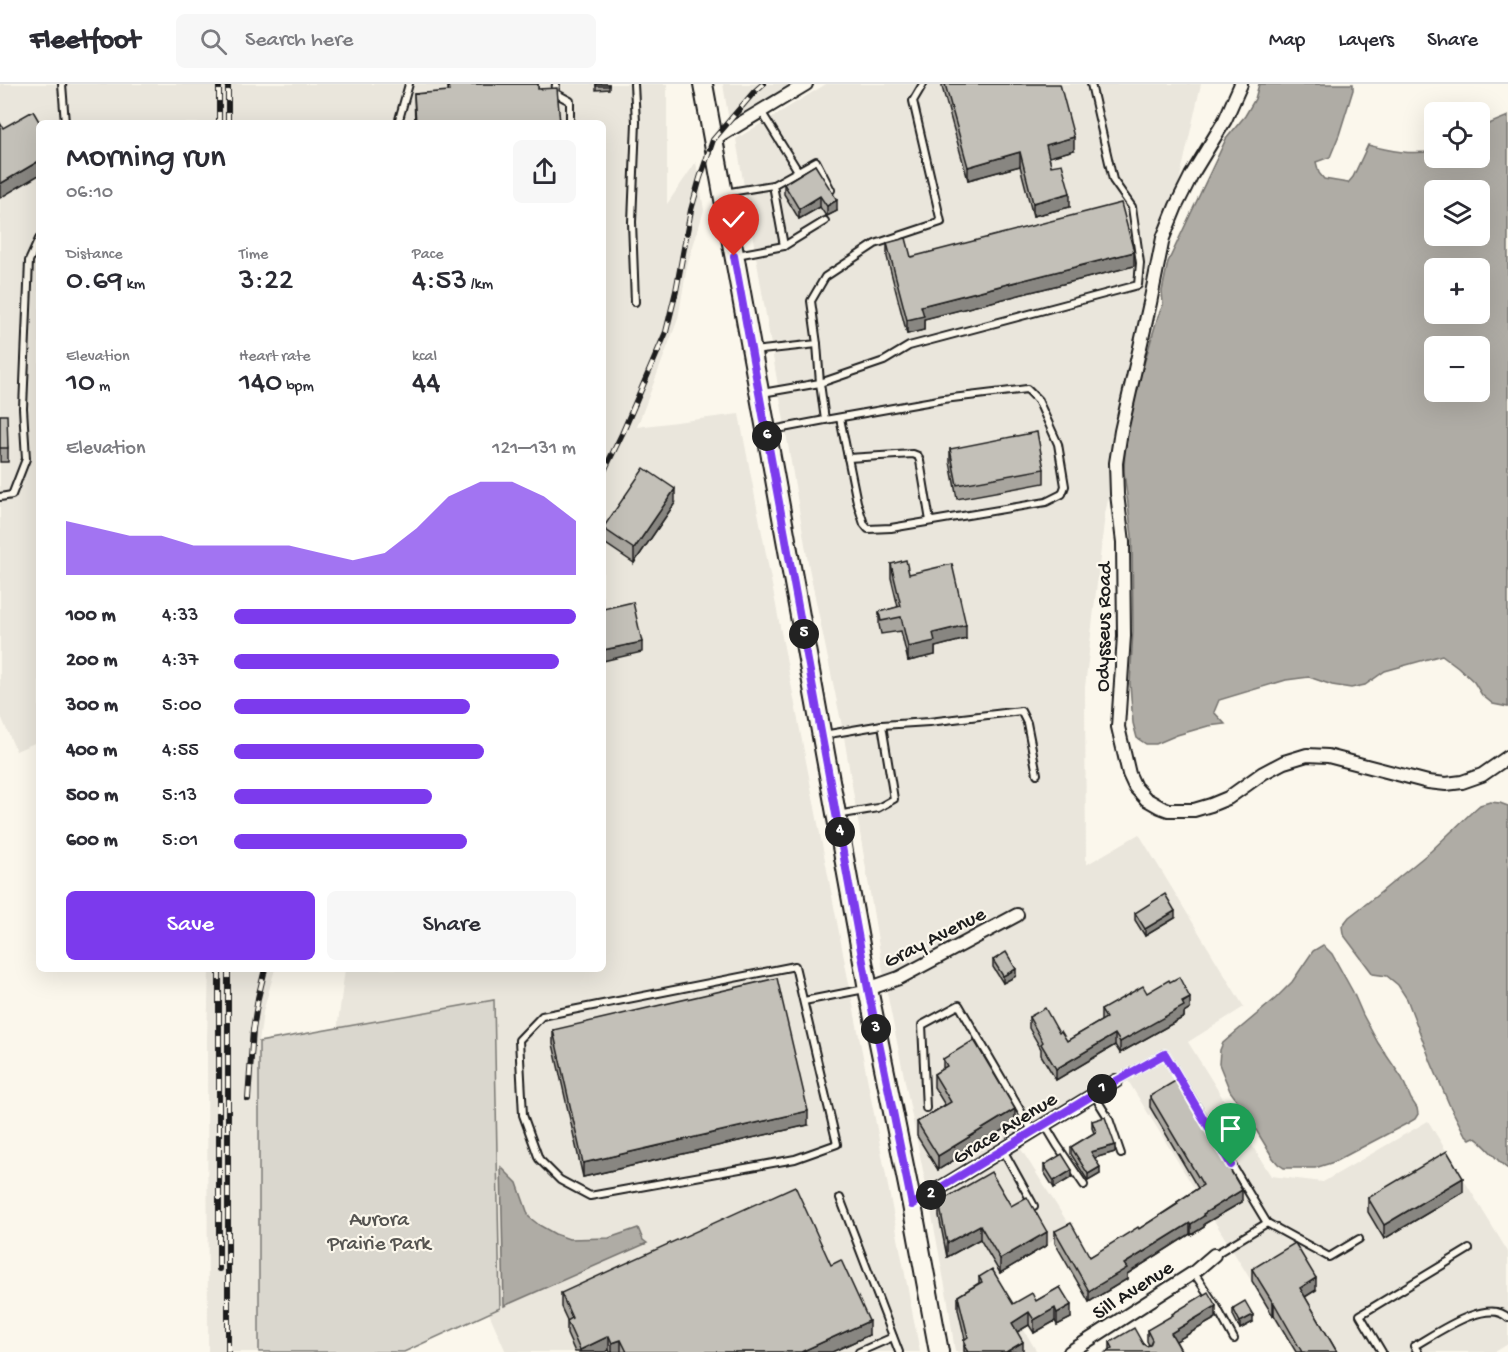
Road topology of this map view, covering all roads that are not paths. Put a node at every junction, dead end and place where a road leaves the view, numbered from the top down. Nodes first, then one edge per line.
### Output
1 (62, 84) edge
2 (409, 84) edge
3 (556, 84) edge
4 (634, 84) edge
5 (704, 84) edge
6 (806, 84) edge
7 (923, 84) edge
8 (1091, 84) edge
9 (1241, 84) edge
10 (761, 111) junction
11 (66, 120) edge
12 (399, 120) edge
13 (570, 120) edge
14 (713, 140) junction
15 (798, 171) junction
16 (773, 185) junction
17 (831, 190) edge
18 (723, 193) junction
19 (825, 221) dead end
20 (36, 246) edge
21 (784, 246) junction
22 (734, 256) junction
23 (635, 302) dead end
24 (817, 344) junction
25 (752, 352) junction
26 (820, 383) junction
27 (760, 394) junction
28 (840, 418) junction
29 (825, 420) junction
30 (766, 431) junction
31 (848, 458) junction
32 (0, 497) edge
33 (930, 521) junction
34 (882, 725) junction
35 (822, 735) junction
36 (1508, 757) edge
37 (1037, 774) dead end
38 (837, 815) junction
39 (1017, 915) dead end
40 (868, 989) junction
41 (804, 1001) junction
42 (1116, 1081) joint
43 (1094, 1094) junction
44 (926, 1108) dead end
45 (1045, 1124) junction
46 (1033, 1132) junction
47 (1003, 1150) junction
48 (1121, 1154) dead end
49 (1084, 1185) dead end
50 (840, 1198) dead end
51 (912, 1205) junction
52 (1034, 1206) edge
53 (1267, 1223) junction
54 (1359, 1239) dead end
55 (1469, 1249) dead end
56 (1214, 1255) joint
57 (1193, 1273) junction
58 (1508, 1318) edge
59 (893, 1337) junction
60 (1234, 1339) dead end
61 (859, 1352) edge
62 (899, 1352) edge
63 (939, 1352) edge
64 (1070, 1352) edge
65 (1382, 1352) edge
66 (1418, 1352) edge

1 - 11 lane
2 - 12 lane
3 - 13 lane
4 - 23 lane
5 - 14 main road
6 - 10 street
7 - 24 lane
8 - 26 lane
9 - 36 street, Odysseus Road
10 - 14 street
10 - 15 lane
14 - 18 main road
15 - 16 lane
15 - 17 lane
16 - 18 lane
16 - 21 lane
18 - 22 main road
19 - 21 lane
20 - 32 lane
21 - 22 lane
22 - 25 main road
24 - 25 lane
24 - 26 lane
25 - 27 main road
26 - 27 lane
26 - 29 lane
27 - 30 main road
28 - 29 lane
28 - 31 lane
28 - 33 lane
29 - 30 lane
30 - 35 main road
31 - 33 lane
31 - 33 lane
34 - 35 lane
34 - 37 lane
34 - 38 lane
35 - 38 main road
38 - 40 main road
39 - 40 street, Gray Avenue
40 - 41 lane
40 - 51 main road
41 - 41 lane
42 - 43 street, Grace Avenue
42 - 53 lane
43 - 45 street, Grace Avenue
43 - 48 lane
44 - 46 lane
45 - 46 street, Grace Avenue
45 - 49 lane
46 - 47 street, Grace Avenue
47 - 51 street, Grace Avenue
47 - 52 lane
50 - 59 lane
51 - 63 main road
53 - 54 lane
53 - 56 lane
55 - 65 lane
56 - 57 street, Sill Avenue
57 - 60 lane
57 - 64 street, Sill Avenue
58 - 66 lane
59 - 61 lane
59 - 62 lane

